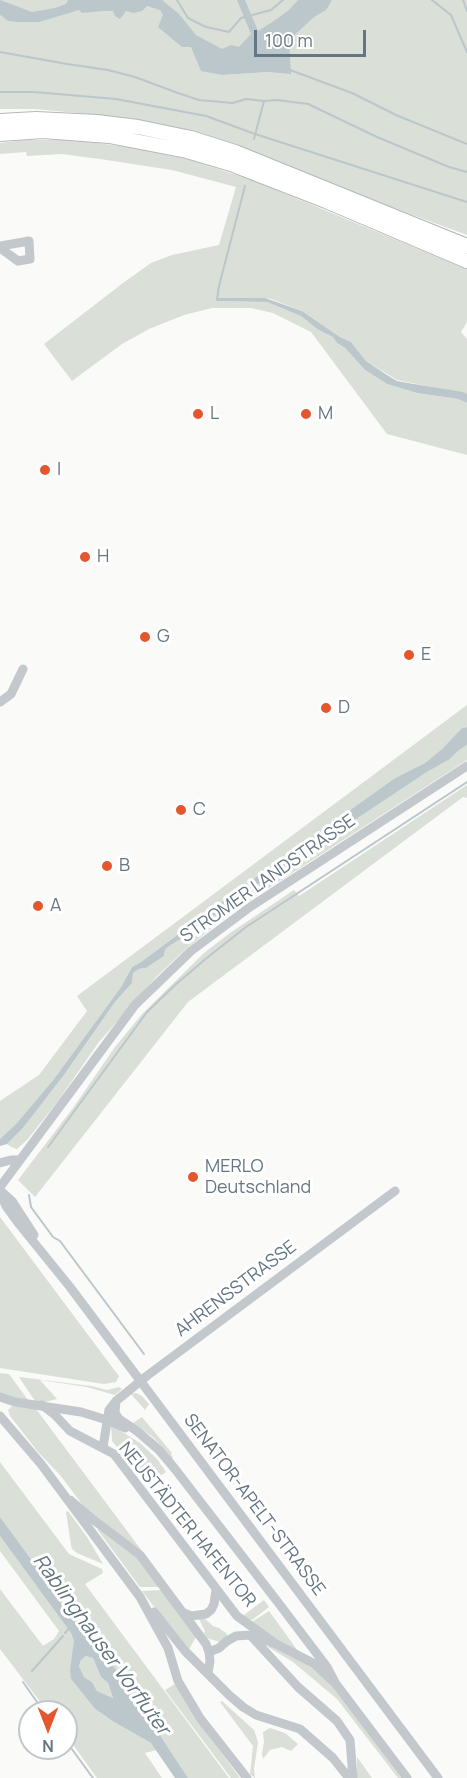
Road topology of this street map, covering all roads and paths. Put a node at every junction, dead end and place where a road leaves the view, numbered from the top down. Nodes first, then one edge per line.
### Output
1 (0, 121) edge
2 (0, 134) edge
3 (467, 246) edge
4 (467, 261) edge
5 (23, 669) dead end
6 (0, 702) edge
7 (467, 766) edge
8 (20, 1160) junction
9 (0, 1163) edge
10 (0, 1190) edge
11 (395, 1191) dead end
12 (140, 1381) junction
13 (0, 1397) edge
14 (15, 1401) junction
15 (116, 1401) junction
16 (42, 1405) junction
17 (0, 1415) edge
18 (107, 1420) junction
19 (146, 1440) junction
20 (104, 1448) junction
21 (63, 1495) junction
22 (216, 1590) junction
23 (140, 1597) junction
24 (184, 1613) junction
25 (237, 1616) junction
26 (250, 1635) junction
27 (276, 1644) junction
28 (209, 1652) junction
29 (207, 1673) junction
30 (336, 1684) junction
31 (247, 1778) edge
32 (351, 1778) edge
33 (407, 1778) edge
34 (438, 1778) edge

1 - 3 highway
2 - 4 highway
5 - 6 street
7 - 8 street, STROMER LANDSTRASSE
8 - 9 street
8 - 10 street, STROMER LANDSTRASSE
10 - 12 street, SENATOR-APELT-STRASSE
11 - 12 street, AHRENSSTRASSE
12 - 15 street, AHRENSSTRASSE
12 - 34 street, SENATOR-APELT-STRASSE
13 - 14 street, NEUSTÄDTER HAFENTOR
14 - 16 street, NEUSTÄDTER HAFENTOR
14 - 17 street
15 - 18 street, AHRENSSTRASSE
15 - 19 street, NEUSTÄDTER HAFENTOR
16 - 18 street, NEUSTÄDTER HAFENTOR
16 - 20 street, NEUSTÄDTER HAFENTOR
17 - 21 street
18 - 19 street, NEUSTÄDTER HAFENTOR
18 - 20 street, AHRENSSTRASSE
19 - 30 street, NEUSTÄDTER HAFENTOR
20 - 22 street, NEUSTÄDTER HAFENTOR
21 - 23 street
21 - 24 street
22 - 24 street
22 - 25 street, NEUSTÄDTER HAFENTOR
23 - 29 street
23 - 31 street
24 - 28 street
25 - 26 street
25 - 27 street, NEUSTÄDTER HAFENTOR
26 - 27 street
26 - 28 street
26 - 32 street
27 - 30 street
28 - 29 street
29 - 32 street
30 - 33 street

